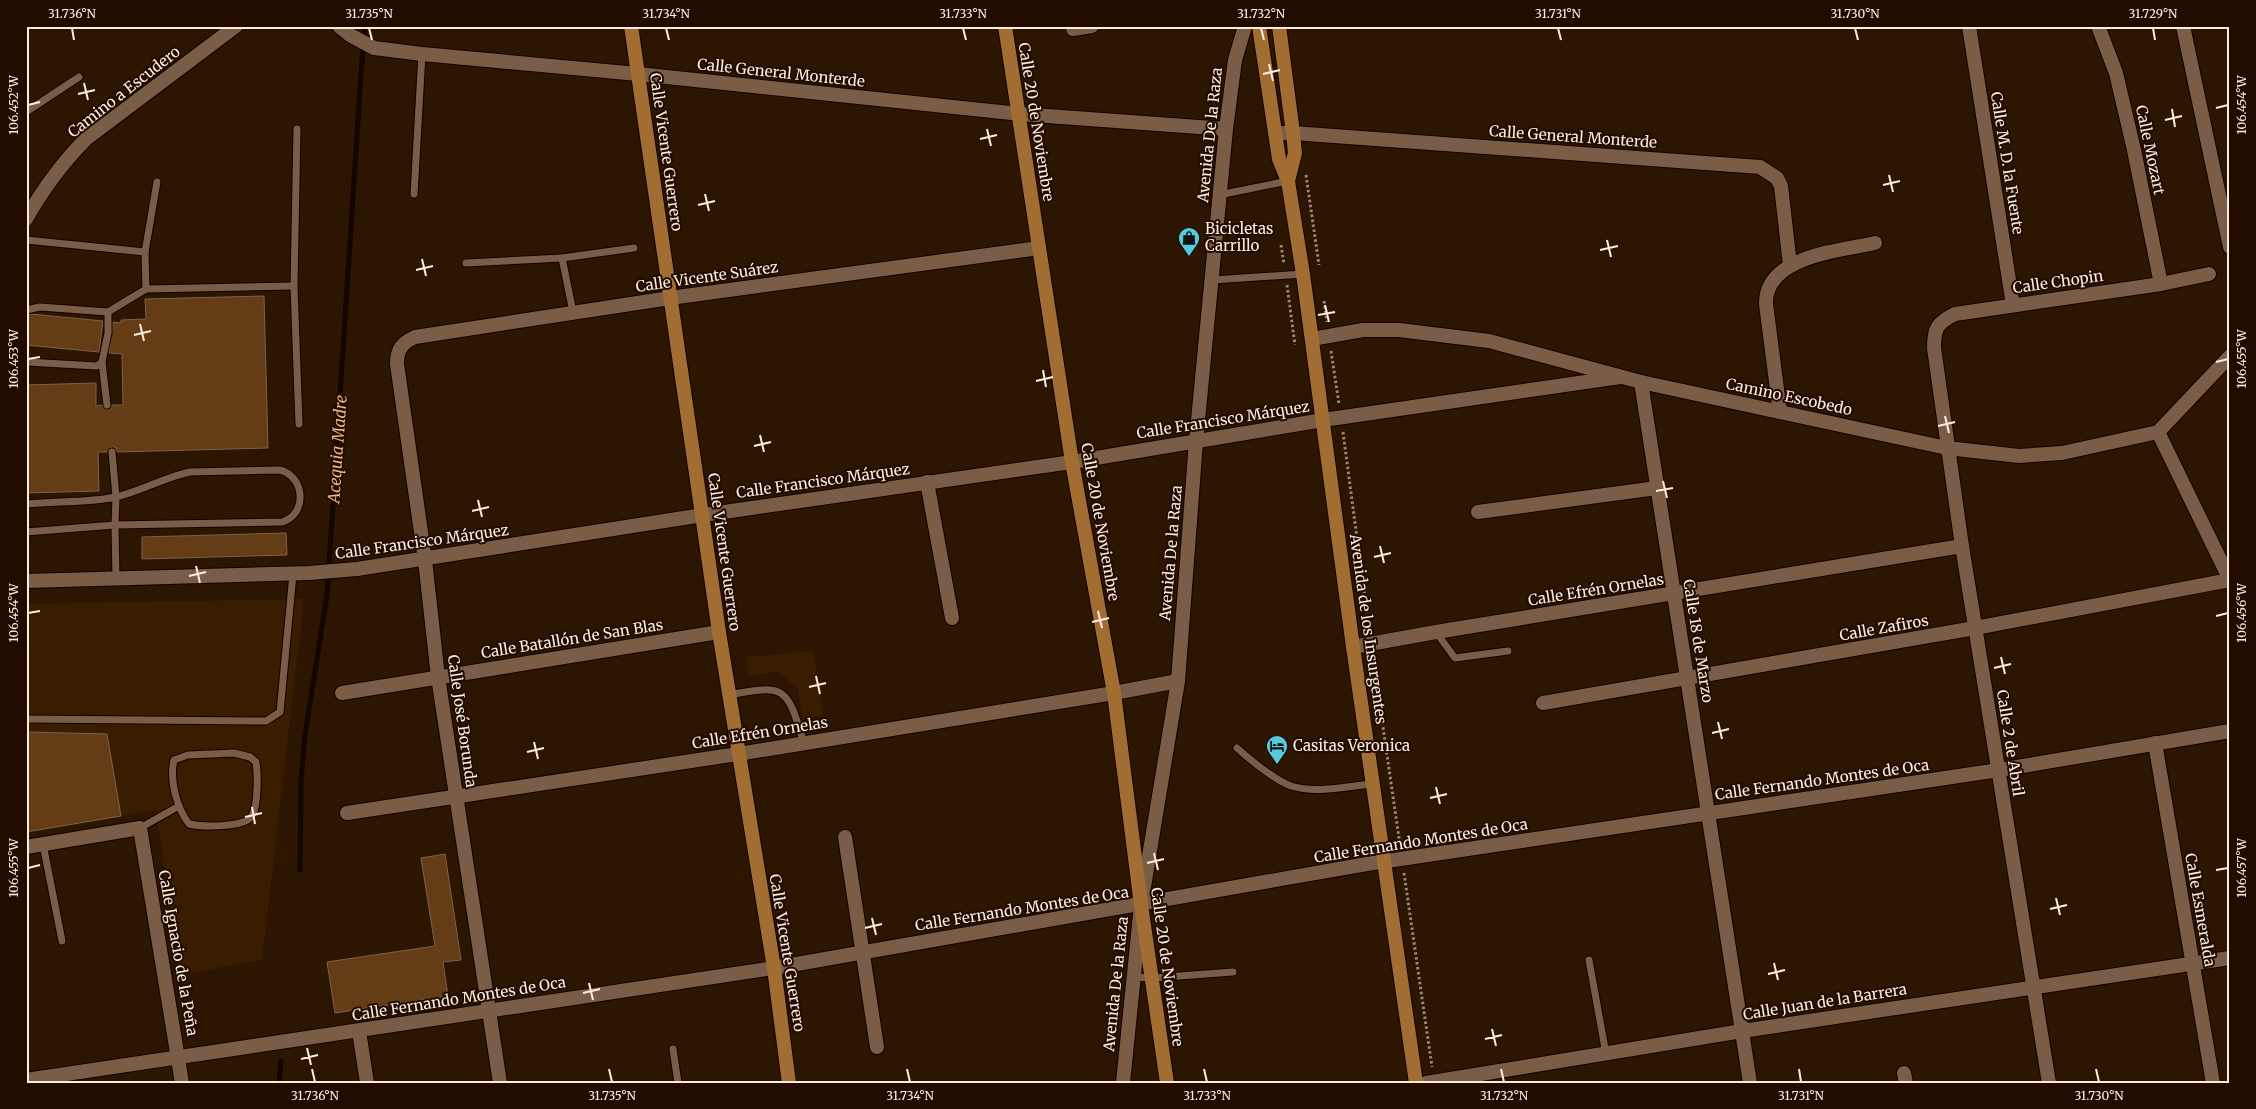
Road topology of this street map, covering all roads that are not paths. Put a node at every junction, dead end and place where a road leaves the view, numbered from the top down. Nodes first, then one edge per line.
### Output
1 (236, 26) edge
2 (631, 26) edge
3 (1005, 26) edge
4 (1092, 26) edge
5 (1245, 26) edge
6 (1260, 26) edge
7 (1279, 26) edge
8 (1969, 26) edge
9 (2098, 26) edge
10 (2184, 26) edge
11 (1073, 29) dead end
12 (344, 31) edge
13 (422, 54) junction
14 (638, 74) junction
15 (79, 77) dead end
16 (26, 112) edge
17 (1020, 114) junction
18 (297, 129) dead end
19 (1226, 129) junction
20 (1275, 133) junction
21 (1293, 133) junction
22 (1288, 181) junction
23 (157, 182) dead end
24 (414, 194) dead end
25 (1220, 195) junction
26 (26, 218) edge
27 (26, 240) edge
28 (1874, 243) dead end
29 (2230, 247) edge
30 (634, 248) dead end
31 (1039, 248) junction
32 (145, 252) junction
33 (562, 258) junction
34 (466, 264) dead end
35 (1790, 265) junction
36 (1303, 274) junction
37 (2209, 274) dead end
38 (1212, 280) junction
39 (2161, 284) junction
40 (294, 286) junction
41 (146, 289) junction
42 (670, 298) junction
43 (2013, 305) junction
44 (26, 310) edge
45 (108, 312) junction
46 (573, 312) junction
47 (1312, 339) junction
48 (1934, 348) joint
49 (2230, 356) edge
50 (26, 362) edge
51 (102, 362) junction
52 (397, 364) joint
53 (1620, 377) junction
54 (1641, 382) junction
55 (107, 405) dead end
56 (1780, 412) junction
57 (1323, 420) junction
58 (299, 424) dead end
59 (2158, 432) junction
60 (1196, 441) junction
61 (1947, 448) junction
62 (112, 452) dead end
63 (1072, 462) junction
64 (927, 482) junction
65 (1657, 488) junction
66 (116, 497) junction
67 (26, 504) edge
68 (1478, 512) dead end
69 (703, 515) junction
70 (115, 525) junction
71 (26, 532) edge
72 (1962, 546) junction
73 (426, 560) junction
74 (293, 574) junction
75 (116, 579) junction
76 (2230, 580) edge
77 (26, 581) edge
78 (1674, 594) junction
79 (952, 618) dead end
80 (1975, 628) junction
81 (719, 632) junction
82 (1436, 632) junction
83 (1353, 647) junction
84 (1508, 651) dead end
85 (438, 677) junction
86 (1687, 678) junction
87 (1178, 680) junction
88 (342, 693) dead end
89 (1114, 693) junction
90 (729, 695) junction
91 (1543, 703) dead end
92 (26, 720) edge
93 (2230, 731) edge
94 (804, 743) junction
95 (2155, 743) junction
96 (1237, 748) dead end
97 (738, 754) junction
98 (1999, 770) junction
99 (1373, 784) junction
100 (456, 797) junction
101 (178, 806) junction
102 (347, 813) dead end
103 (1708, 813) junction
104 (140, 828) junction
105 (845, 837) dead end
106 (43, 844) junction
107 (26, 847) edge
108 (1385, 862) junction
109 (1141, 905) junction
110 (62, 941) dead end
111 (862, 952) junction
112 (2230, 958) edge
113 (1589, 960) dead end
114 (2193, 963) junction
115 (774, 968) junction
116 (1233, 972) dead end
117 (1134, 977) junction
118 (1152, 978) junction
119 (2033, 987) junction
120 (489, 1010) junction
121 (359, 1031) junction
122 (1742, 1031) junction
123 (877, 1047) dead end
124 (673, 1049) dead end
125 (1606, 1054) junction
126 (179, 1057) junction
127 (1493, 1078) edge
128 (26, 1080) edge
129 (1430, 1082) edge
130 (182, 1083) edge
131 (367, 1083) edge
132 (500, 1083) edge
133 (678, 1083) edge
134 (789, 1083) edge
135 (1123, 1083) edge
136 (1167, 1083) edge
137 (1416, 1083) edge
138 (1750, 1083) edge
139 (2049, 1083) edge
140 (2213, 1083) edge

1 - 26 street, Camino a Escudero
2 - 14 main road, Calle Vicente Guerrero
3 - 17 main road, Calle 20 de Noviembre
4 - 11 street
5 - 19 street, Avenida De la Raza
6 - 20 main road
7 - 21 main road
8 - 43 street, Calle M. D. la Fuente
9 - 39 street, Calle Mozart
10 - 29 street
12 - 13 street, Calle General Monterde
13 - 14 street, Calle General Monterde
13 - 24 lane
14 - 17 street, Calle General Monterde
14 - 42 main road, Calle Vicente Guerrero
15 - 16 lane
17 - 19 street, Calle General Monterde
17 - 31 main road, Calle 20 de Noviembre
18 - 40 lane
19 - 25 street, Avenida De la Raza
20 - 21 street, Calle General Monterde
20 - 22 main road, Avenida de los Insurgentes
21 - 22 main road, Avenida de los Insurgentes
21 - 35 street, Calle General Monterde
22 - 25 lane
22 - 36 main road, Avenida de los Insurgentes
23 - 32 lane
25 - 38 street, Avenida De la Raza
27 - 32 lane
28 - 35 street
30 - 33 lane
31 - 42 street, Calle Vicente Suárez
31 - 63 main road, Calle 20 de Noviembre
32 - 41 lane
33 - 34 lane
33 - 46 lane
35 - 56 street
36 - 38 lane
36 - 47 main road, Avenida de los Insurgentes
37 - 39 street, Calle Chopin
38 - 60 street, Avenida De la Raza
39 - 43 street, Calle Chopin
40 - 41 lane
40 - 58 lane
41 - 45 lane
42 - 46 street, Calle Vicente Suárez
42 - 69 main road, Calle Vicente Guerrero
43 - 48 street, Calle Chopin
44 - 45 lane
45 - 51 lane
46 - 52 street, Calle Vicente Suárez
47 - 53 street, Camino Escobedo
47 - 57 main road, Avenida de los Insurgentes
48 - 61 street, Calle 2 de Abril
49 - 59 street
50 - 51 lane
51 - 55 lane
52 - 73 street, Calle José Borunda
53 - 54 street, Camino Escobedo
53 - 57 street, Calle Francisco Márquez
54 - 56 street, Camino Escobedo
54 - 65 street, Calle 18 de Marzo
56 - 61 street, Camino Escobedo
57 - 60 street, Calle Francisco Márquez
57 - 83 main road, Avenida de los Insurgentes
59 - 61 street, Camino Escobedo
59 - 76 street
60 - 63 street, Calle Francisco Márquez
60 - 87 street, Avenida De la Raza
61 - 72 street, Calle 2 de Abril
62 - 66 lane
63 - 64 street, Calle Francisco Márquez
63 - 89 main road, Calle 20 de Noviembre
64 - 69 street, Calle Francisco Márquez
64 - 79 street
65 - 68 street
65 - 78 street, Calle 18 de Marzo
66 - 67 lane
66 - 70 lane
66 - 70 lane
69 - 73 street, Calle Francisco Márquez
69 - 81 main road, Calle Vicente Guerrero
70 - 71 lane
70 - 75 lane
72 - 78 street, Calle Efrén Ornelas
72 - 80 street, Calle 2 de Abril
73 - 74 street, Calle Francisco Márquez
73 - 85 street, Calle José Borunda
74 - 75 street, Calle Francisco Márquez
74 - 92 lane
75 - 77 street, Calle Francisco Márquez
76 - 80 street, Calle Zafiros
78 - 82 street, Calle Efrén Ornelas
78 - 86 street, Calle 18 de Marzo
80 - 86 street, Calle Zafiros
80 - 98 street, Calle 2 de Abril
81 - 85 street, Calle Batallón de San Blas
81 - 90 main road, Calle Vicente Guerrero
82 - 83 street, Calle Efrén Ornelas
82 - 84 lane
83 - 99 main road, Avenida de los Insurgentes
85 - 88 street, Calle Batallón de San Blas
85 - 100 street, Calle José Borunda
86 - 91 street, Calle Zafiros
86 - 103 street, Calle 18 de Marzo
87 - 89 street, Calle Efrén Ornelas
87 - 109 street, Avenida De la Raza
89 - 94 street, Calle Efrén Ornelas
89 - 109 main road, Calle 20 de Noviembre
90 - 94 lane
90 - 97 main road, Calle Vicente Guerrero
93 - 95 street, Calle Fernando Montes de Oca
94 - 97 street, Calle Efrén Ornelas
95 - 98 street, Calle Fernando Montes de Oca
95 - 114 street, Calle Esmeralda
96 - 99 lane
97 - 100 street, Calle Efrén Ornelas
97 - 115 main road, Calle Vicente Guerrero
98 - 103 street, Calle Fernando Montes de Oca
98 - 119 street, Calle 2 de Abril
99 - 108 main road, Avenida de los Insurgentes
100 - 102 street, Calle Efrén Ornelas
100 - 120 street, Calle José Borunda
101 - 101 lane
101 - 104 lane
103 - 108 street, Calle Fernando Montes de Oca
103 - 122 street, Calle 18 de Marzo
104 - 106 street
104 - 126 street, Calle Ignacio de la Peña
105 - 111 street
106 - 107 street
106 - 110 lane
108 - 109 street, Calle Fernando Montes de Oca
108 - 137 main road, Avenida de los Insurgentes
109 - 111 street, Calle Fernando Montes de Oca
109 - 117 street, Avenida De la Raza
109 - 118 main road, Calle 20 de Noviembre
111 - 115 street, Calle Fernando Montes de Oca
111 - 123 street
112 - 114 street, Calle Juan de la Barrera
113 - 125 lane
114 - 119 street, Calle Juan de la Barrera
114 - 140 street, Calle Esmeralda
115 - 120 street, Calle Fernando Montes de Oca
115 - 134 main road, Calle Vicente Guerrero
116 - 118 lane
117 - 118 lane
117 - 135 street, Avenida De la Raza
118 - 136 main road, Calle 20 de Noviembre
119 - 122 street, Calle Juan de la Barrera
119 - 139 street, Calle 2 de Abril
120 - 121 street, Calle Fernando Montes de Oca
120 - 132 street, Calle José Borunda
121 - 126 street, Calle Fernando Montes de Oca
121 - 131 street
122 - 125 street, Calle Juan de la Barrera
122 - 138 street, Calle 18 de Marzo
124 - 133 lane
125 - 127 street, Calle Juan de la Barrera
126 - 128 street, Calle Fernando Montes de Oca
126 - 130 street, Calle Ignacio de la Peña
127 - 129 street, Calle Juan de la Barrera

